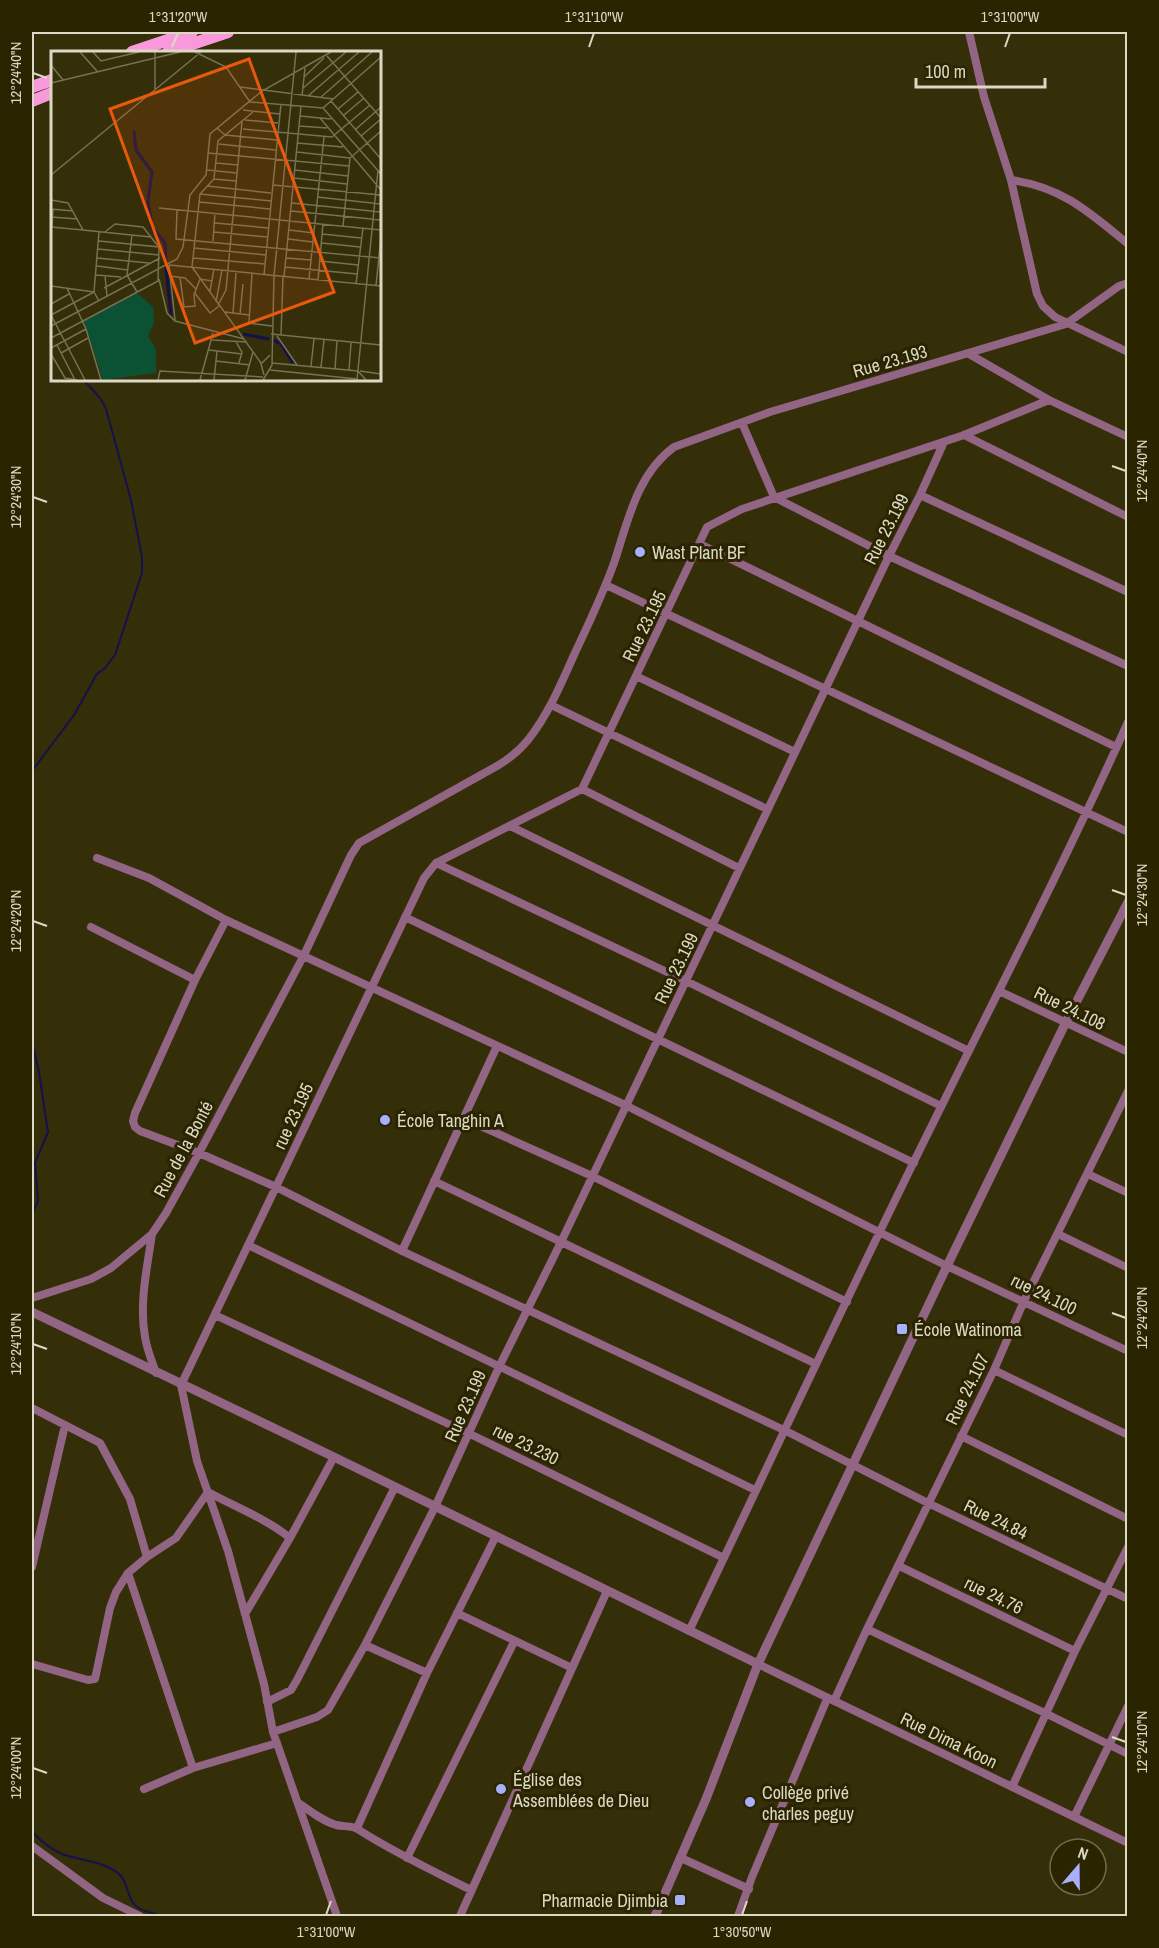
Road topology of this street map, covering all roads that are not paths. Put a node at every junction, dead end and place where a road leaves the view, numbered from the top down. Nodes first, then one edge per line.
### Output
1 (192, 32) edge
2 (228, 32) edge
3 (969, 32) edge
4 (135, 51) edge
5 (171, 51) edge
6 (51, 80) edge
7 (32, 87) edge
8 (51, 93) edge
9 (32, 101) edge
10 (1011, 180) junction
11 (1128, 244) edge
12 (1128, 283) edge
13 (1066, 324) junction
14 (1128, 352) edge
15 (969, 354) junction
16 (1048, 400) junction
17 (742, 423) junction
18 (964, 435) junction
19 (1128, 437) edge
20 (944, 442) junction
21 (920, 495) junction
22 (774, 497) junction
23 (1128, 517) edge
24 (700, 544) junction
25 (889, 556) junction
26 (606, 585) junction
27 (1128, 592) edge
28 (667, 614) junction
29 (858, 621) junction
30 (1128, 666) edge
31 (636, 676) junction
32 (825, 689) junction
33 (551, 705) junction
34 (1128, 722) edge
35 (609, 734) junction
36 (1116, 747) junction
37 (795, 752) junction
38 (582, 789) junction
39 (767, 809) junction
40 (1085, 813) junction
41 (510, 826) junction
42 (1128, 832) edge
43 (97, 858) dead end
44 (436, 863) junction
45 (739, 868) junction
46 (1128, 902) edge
47 (405, 917) junction
48 (226, 920) junction
49 (712, 926) junction
50 (91, 927) dead end
51 (303, 955) junction
52 (195, 980) junction
53 (686, 981) junction
54 (371, 988) junction
55 (999, 991) junction
56 (1066, 1022) junction
57 (657, 1041) junction
58 (497, 1046) junction
59 (969, 1051) junction
60 (1128, 1052) edge
61 (1128, 1091) edge
62 (625, 1105) junction
63 (941, 1106) junction
64 (465, 1119) junction
65 (199, 1154) junction
66 (914, 1163) junction
67 (1088, 1174) junction
68 (592, 1176) junction
69 (434, 1181) junction
70 (276, 1187) junction
71 (1128, 1193) edge
72 (880, 1232) junction
73 (152, 1234) junction
74 (1058, 1234) junction
75 (561, 1242) junction
76 (248, 1245) junction
77 (402, 1251) junction
78 (947, 1266) junction
79 (1128, 1268) edge
80 (32, 1298) edge
81 (1024, 1301) junction
82 (847, 1302) junction
83 (528, 1310) junction
84 (32, 1312) edge
85 (215, 1315) junction
86 (1128, 1351) edge
87 (816, 1364) junction
88 (499, 1367) junction
89 (994, 1370) junction
90 (156, 1373) junction
91 (182, 1385) junction
92 (32, 1408) edge
93 (65, 1425) junction
94 (786, 1431) junction
95 (470, 1434) junction
96 (1128, 1435) edge
97 (961, 1436) junction
98 (334, 1457) junction
99 (853, 1464) junction
100 (395, 1487) junction
101 (755, 1490) junction
102 (208, 1492) junction
103 (928, 1503) junction
104 (435, 1507) junction
105 (1128, 1519) edge
106 (495, 1536) junction
107 (290, 1538) junction
108 (1128, 1547) edge
109 (147, 1557) junction
110 (724, 1558) junction
111 (899, 1566) junction
112 (32, 1567) edge
113 (129, 1574) junction
114 (1106, 1589) junction
115 (607, 1591) junction
116 (1128, 1599) edge
117 (245, 1614) junction
118 (457, 1614) junction
119 (867, 1629) junction
120 (689, 1631) junction
121 (514, 1642) junction
122 (365, 1645) junction
123 (1075, 1651) junction
124 (32, 1664) edge
125 (759, 1664) junction
126 (572, 1668) junction
127 (427, 1673) junction
128 (831, 1700) junction
129 (267, 1702) junction
130 (1128, 1706) edge
131 (1047, 1714) junction
132 (273, 1732) junction
133 (277, 1743) junction
134 (1108, 1744) junction
135 (1128, 1754) edge
136 (193, 1768) junction
137 (1012, 1787) junction
138 (144, 1789) dead end
139 (299, 1804) junction
140 (1074, 1817) junction
141 (357, 1828) junction
142 (1128, 1843) edge
143 (32, 1846) edge
144 (407, 1858) junction
145 (681, 1858) junction
146 (749, 1888) junction
147 (471, 1890) junction
148 (140, 1917) edge
149 (337, 1917) edge
150 (460, 1917) edge
151 (655, 1917) edge
152 (738, 1917) edge

1 - 4 main road
2 - 5 main road
3 - 10 street
6 - 7 main road
8 - 9 main road
10 - 11 street
10 - 13 street
12 - 13 street, Rue 23.193
13 - 14 street
13 - 15 street, Rue 23.193
15 - 16 street
15 - 17 street, Rue 23.193
16 - 18 street, Rue 23.195
16 - 19 street
17 - 22 street
17 - 26 street, Rue 23.193
18 - 20 street, Rue 23.195
18 - 23 street
20 - 21 street, Rue 23.199
20 - 22 street, Rue 23.195
21 - 25 street, Rue 23.199
21 - 27 street
22 - 24 street, Rue 23.195
22 - 25 street
24 - 28 street, Rue 23.195
24 - 29 street
25 - 29 street, Rue 23.199
25 - 30 street
26 - 28 street
26 - 33 street, Rue 23.193
28 - 31 street, Rue 23.195
28 - 32 street
29 - 32 street, Rue 23.199
29 - 36 street
31 - 35 street, Rue 23.195
31 - 37 street
32 - 37 street, Rue 23.199
32 - 40 street
33 - 35 street
33 - 51 street, Rue de la Bonté
34 - 36 street
35 - 38 street, Rue 23.195
35 - 39 street
36 - 40 street
37 - 39 street, Rue 23.199
38 - 41 street
38 - 45 street
39 - 45 street, Rue 23.199
40 - 42 street
40 - 55 street
41 - 44 street
41 - 49 street
43 - 48 street, rue 24.100
44 - 47 street, rue 23.195
44 - 53 street
45 - 49 street, Rue 23.199
46 - 56 street
47 - 54 street, rue 23.195
47 - 57 street
48 - 51 street, rue 24.100
48 - 52 street
49 - 53 street, Rue 23.199
49 - 59 street
50 - 52 street
51 - 54 street, rue 24.100
51 - 65 street, Rue de la Bonté
52 - 65 street, Rue 24.84
53 - 57 street, Rue 23.199
53 - 63 street
54 - 58 street, rue 24.100
54 - 70 street, rue 23.195
55 - 56 street, Rue 24.108
55 - 59 street
56 - 60 street, Rue 24.108
56 - 78 street
57 - 62 street, Rue 23.199
57 - 66 street
58 - 62 street, rue 24.100
58 - 64 street
59 - 63 street
61 - 67 street, Rue 24.107
62 - 68 street, Rue 23.199
62 - 72 street, rue 24.100
63 - 66 street
64 - 68 street
64 - 69 street
65 - 70 street, Rue 24.84
65 - 73 street, Rue de la Bonté
66 - 72 street
67 - 71 street
67 - 74 street, Rue 24.107
68 - 75 street, Rue 23.199
68 - 82 street
69 - 75 street
69 - 77 street
70 - 76 street, rue 23.195
70 - 77 street, Rue 24.84
72 - 78 street, rue 24.100
72 - 82 street
73 - 80 street, Rue de la Bonté
73 - 90 street
74 - 79 street
74 - 81 street, Rue 24.107
75 - 83 street, Rue 23.199
75 - 87 street
76 - 85 street, rue 23.195
76 - 88 street
77 - 83 street, Rue 24.84
78 - 81 street, rue 24.100
78 - 99 street
81 - 86 street, rue 24.100
81 - 89 street, Rue 24.107
82 - 87 street
83 - 88 street, Rue 23.199
83 - 94 street, Rue 24.84
84 - 90 street
85 - 91 street, rue 23.195
85 - 95 street, rue 23.230
87 - 94 street
88 - 95 street, Rue 23.199
88 - 101 street
89 - 96 street
89 - 97 street, Rue 24.107
90 - 91 street
91 - 98 street
91 - 102 street
92 - 93 street
93 - 109 street
93 - 112 street
94 - 99 street, Rue 24.84
94 - 101 street
95 - 104 street, Rue 23.199
95 - 110 street, rue 23.230
97 - 103 street, Rue 24.107
97 - 105 street
98 - 100 street
98 - 107 street
99 - 103 street, Rue 24.84
99 - 125 street
100 - 104 street
100 - 129 street
101 - 110 street
102 - 107 street
102 - 109 street
102 - 117 street
103 - 111 street, Rue 24.107
103 - 114 street, Rue 24.84
104 - 106 street
104 - 122 street, Rue 23.199
106 - 115 street
106 - 118 street
107 - 117 street
108 - 114 street
109 - 113 street
110 - 120 street
111 - 119 street, Rue 24.107
111 - 123 street, rue 24.76
113 - 124 street
113 - 136 street
114 - 116 street, Rue 24.84
114 - 123 street
115 - 120 street
115 - 126 street
117 - 129 street
118 - 121 street
118 - 127 street
119 - 128 street, Rue 24.107
119 - 131 street
120 - 125 street
121 - 126 street
121 - 144 street
122 - 127 street
122 - 132 street, Rue 23.199
123 - 131 street
125 - 128 street, Rue Dima Koon
125 - 145 street
126 - 147 street
127 - 141 street
128 - 137 street, Rue Dima Koon
128 - 146 street, Rue 24.107
129 - 132 street
130 - 134 street
131 - 134 street
131 - 137 street
132 - 133 street
133 - 136 street
133 - 139 street
134 - 135 street
134 - 140 street
136 - 138 street
137 - 140 street, Rue Dima Koon
139 - 141 street
139 - 149 street
140 - 142 street, Rue Dima Koon
141 - 144 street
143 - 148 street
144 - 147 street
145 - 146 street
145 - 151 street
146 - 152 street, Rue 24.107
147 - 150 street

